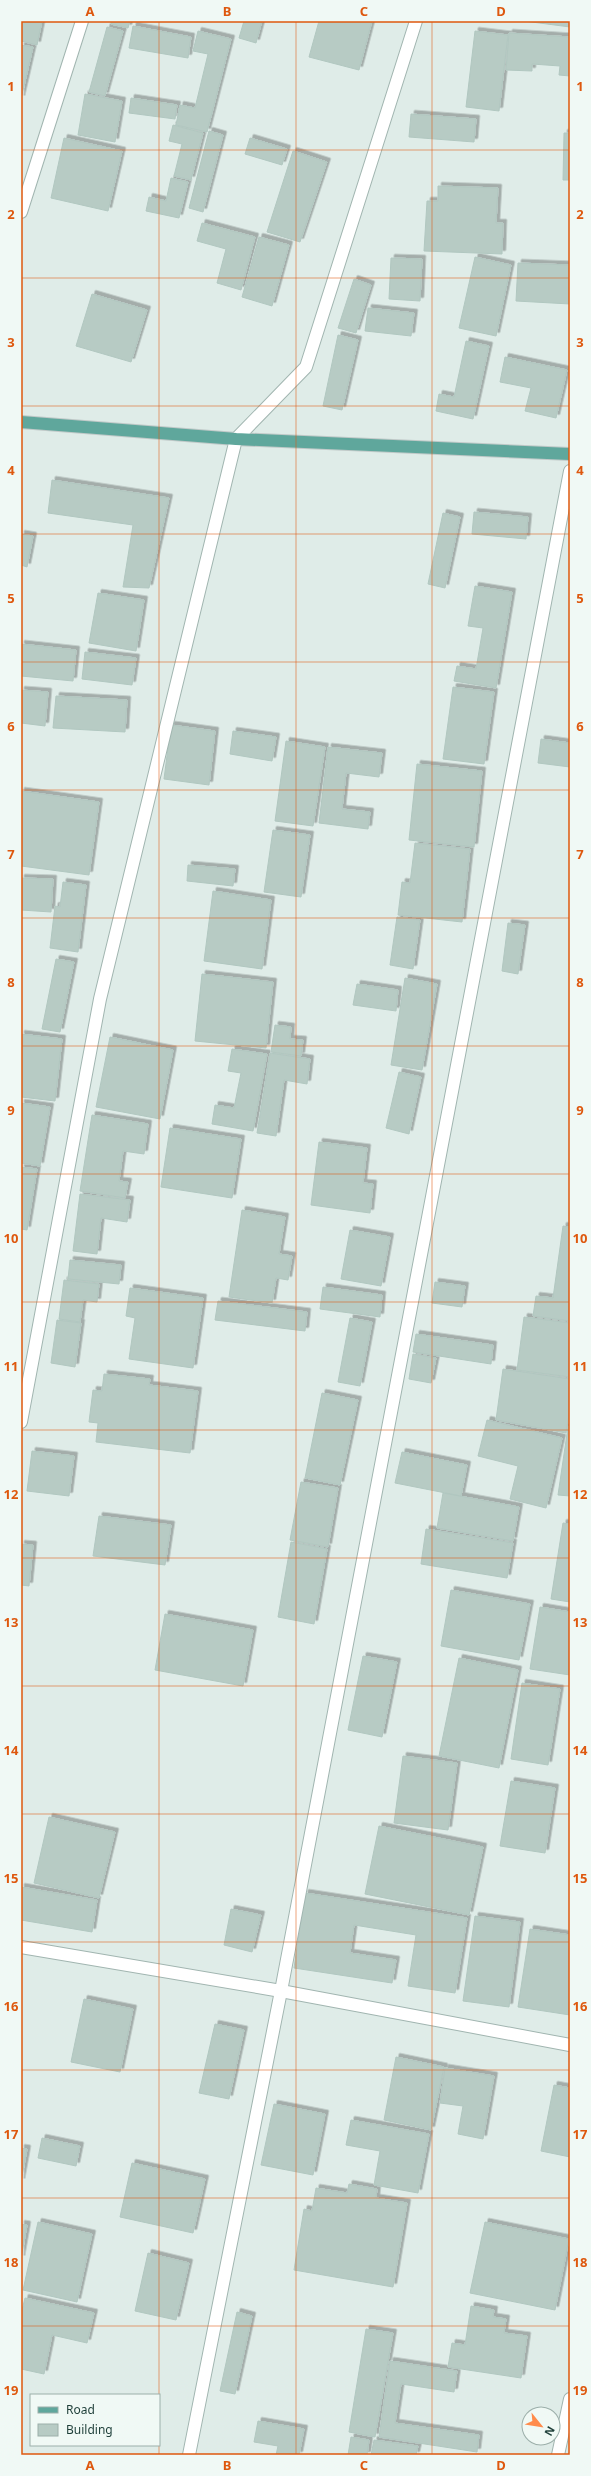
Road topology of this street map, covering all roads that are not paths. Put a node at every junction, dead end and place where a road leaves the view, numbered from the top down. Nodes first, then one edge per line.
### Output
1 (82, 21) edge
2 (416, 21) edge
3 (21, 212) edge
4 (21, 422) edge
5 (236, 439) junction
6 (570, 454) edge
7 (570, 471) edge
8 (21, 1422) edge
9 (21, 1947) edge
10 (281, 1991) junction
11 (570, 2045) edge
12 (570, 2399) edge
13 (189, 2455) edge
14 (558, 2455) edge

1 - 3 street
2 - 5 street
4 - 5 main road
5 - 6 main road
5 - 8 street
7 - 10 street
9 - 10 street
10 - 11 street
10 - 13 street
12 - 14 street

